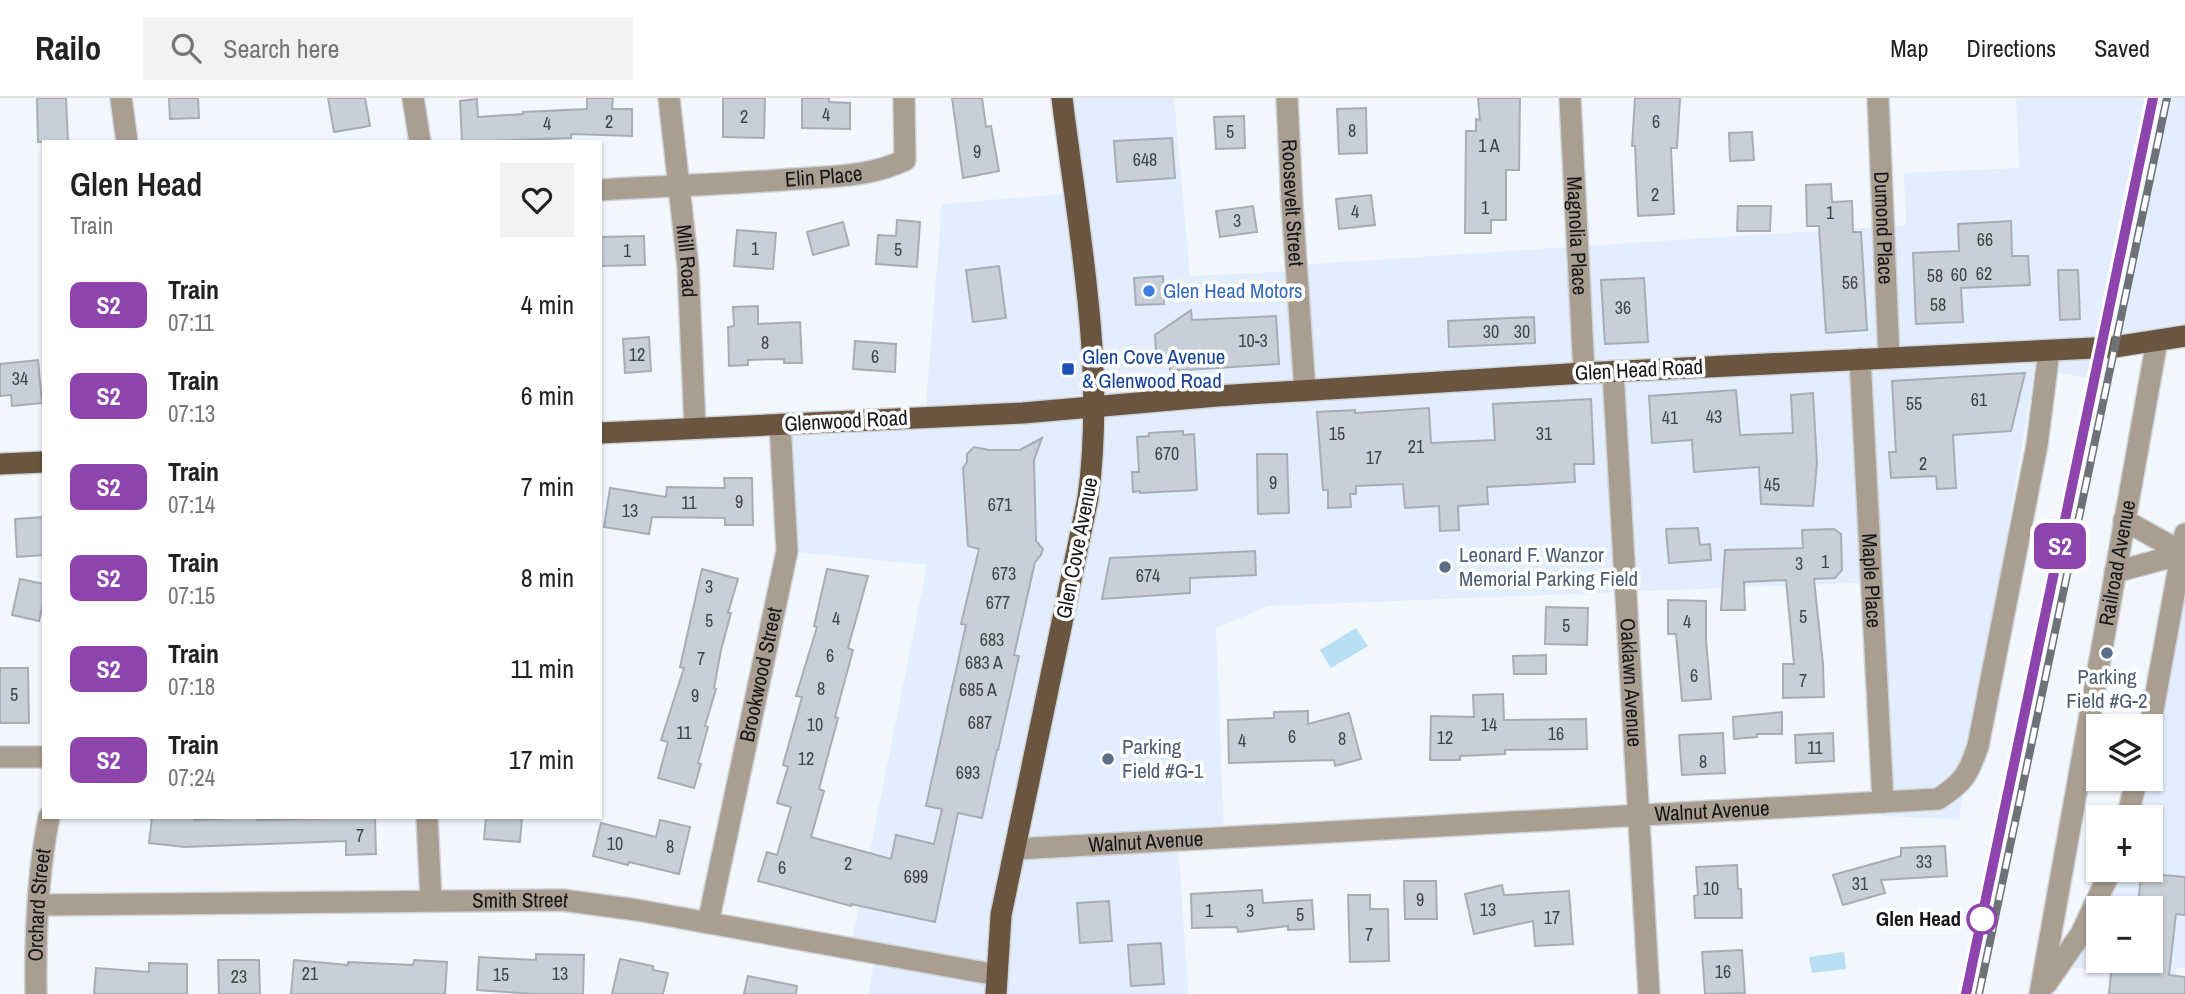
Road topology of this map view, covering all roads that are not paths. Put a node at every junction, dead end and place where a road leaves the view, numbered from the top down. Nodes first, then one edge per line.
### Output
1 (121, 98) edge
2 (413, 98) edge
3 (669, 98) edge
4 (904, 98) edge
5 (1062, 98) edge
6 (1287, 98) edge
7 (1570, 98) edge
8 (1878, 98) edge
9 (127, 140) edge
10 (420, 140) edge
11 (679, 185) junction
12 (602, 190) edge
13 (2185, 336) edge
14 (2157, 341) junction
15 (2049, 351) junction
16 (1889, 358) junction
17 (1860, 359) junction
18 (1613, 371) junction
19 (1584, 373) junction
20 (1305, 391) junction
21 (1092, 407) junction
22 (780, 424) junction
23 (695, 427) junction
24 (602, 433) edge
25 (42, 462) edge
26 (0, 464) edge
27 (2123, 520) junction
28 (2184, 547) edge
29 (2115, 572) junction
30 (2152, 714) edge
31 (0, 757) edge
32 (42, 757) edge
33 (1883, 802) junction
34 (1639, 813) junction
35 (49, 819) edge
36 (427, 819) edge
37 (1015, 849) junction
38 (2105, 882) edge
39 (431, 900) junction
40 (38, 905) junction
41 (708, 923) junction
42 (996, 985) edge
43 (2040, 993) edge
44 (36, 994) edge
45 (1649, 994) edge

1 - 9 street
2 - 10 street
3 - 11 street, Mill Road
4 - 11 street, Elin Place
5 - 21 main road, Glen Cove Avenue
6 - 20 street, Roosevelt Street
7 - 19 street, Magnolia Place
8 - 16 street, Dumond Place
11 - 12 street
11 - 23 street, Mill Road
13 - 14 main road, Glen Head Road
14 - 15 main road, Glen Head Road
14 - 27 street, Railroad Avenue
15 - 16 main road, Glen Head Road
15 - 33 street, Walnut Avenue
16 - 17 main road, Glen Head Road
17 - 18 main road, Glen Head Road
17 - 33 street, Maple Place
18 - 19 main road, Glen Head Road
18 - 34 street, Oaklawn Avenue
19 - 20 main road, Glen Head Road
20 - 21 main road, Glen Head Road
21 - 22 main road, Glenwood Road
21 - 37 main road, Glen Cove Avenue
22 - 23 main road, Glenwood Road
22 - 41 street, Brookwood Street
23 - 24 main road, Glenwood Road
25 - 26 main road
27 - 28 street
27 - 29 street, Railroad Avenue
28 - 29 street
28 - 30 street
29 - 43 street, Railroad Avenue
31 - 32 street
33 - 34 street, Walnut Avenue
34 - 37 street, Walnut Avenue
34 - 45 street, Oaklawn Avenue
35 - 40 street, Orchard Street
36 - 39 street
37 - 42 main road, Glen Cove Avenue
38 - 43 street
39 - 40 street, Smith Street
39 - 41 street, Smith Street
40 - 44 street, Orchard Street
41 - 42 street, Smith Street

